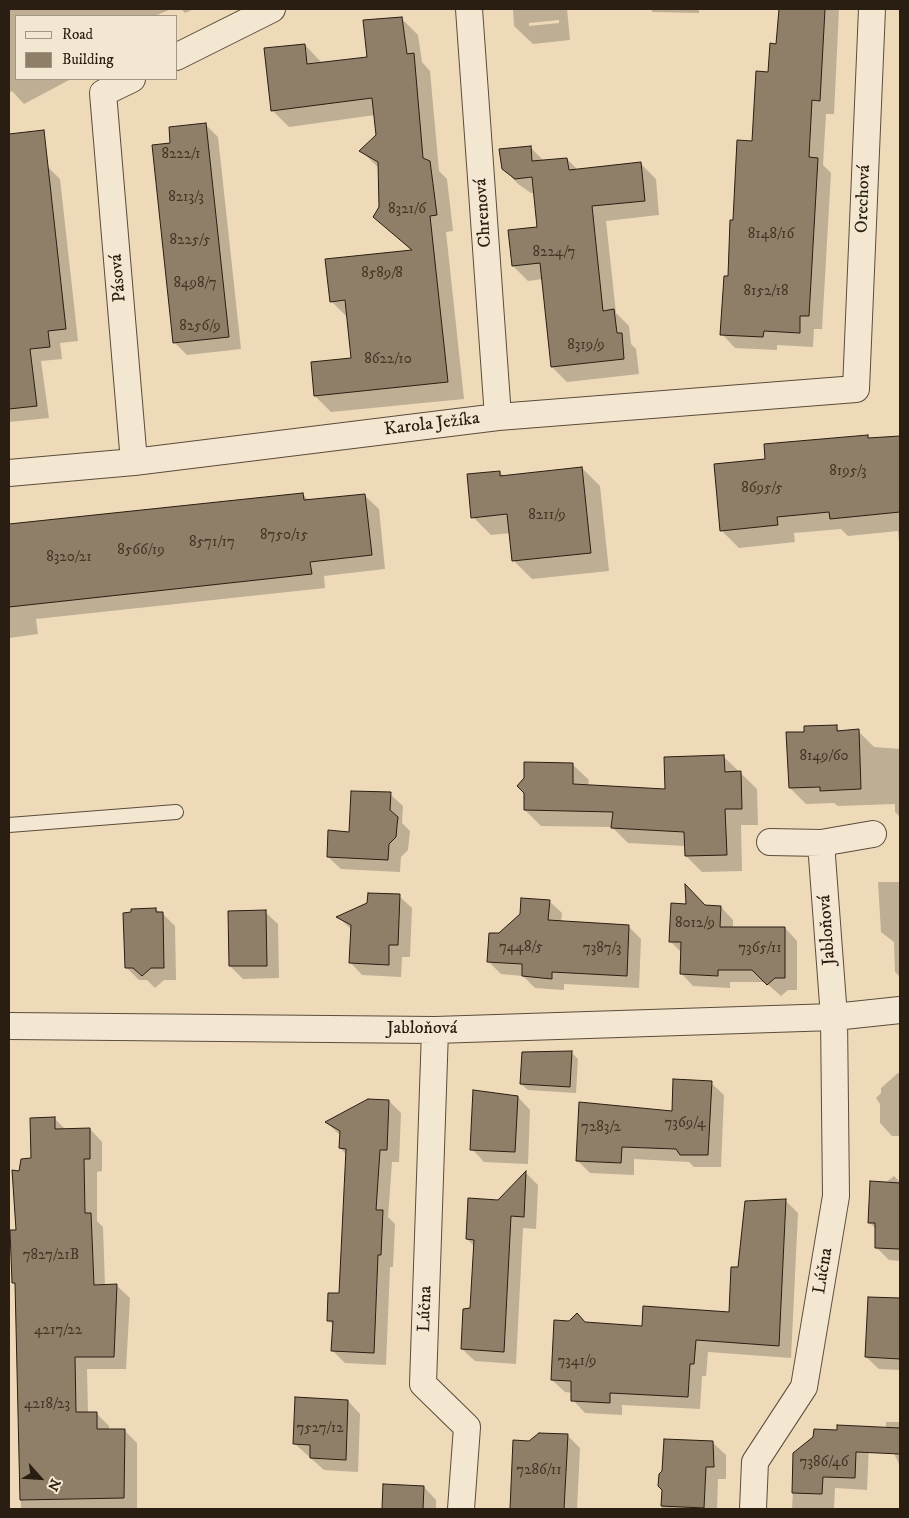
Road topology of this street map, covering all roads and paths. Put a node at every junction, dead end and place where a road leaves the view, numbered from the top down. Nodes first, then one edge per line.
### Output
1 (272, 9) edge
2 (470, 9) edge
3 (872, 9) edge
4 (178, 56) edge
5 (130, 80) edge
6 (856, 389) joint
7 (498, 416) junction
8 (134, 462) junction
9 (9, 473) edge
10 (176, 812) dead end
11 (9, 824) edge
12 (873, 834) dead end
13 (770, 842) dead end
14 (821, 843) junction
15 (900, 1010) edge
16 (834, 1016) junction
17 (9, 1026) edge
18 (435, 1030) junction
19 (461, 1509) edge
20 (754, 1509) edge

1 - 4 street
2 - 7 street, Chrenová
3 - 6 street, Orechová
5 - 8 street, Pásová
6 - 7 street, Karola Ježíka
7 - 8 street, Karola Ježíka
8 - 9 street, Karola Ježíka
10 - 11 lane
12 - 14 street
13 - 14 street
14 - 16 street, Jabloňová
15 - 16 street, Jabloňová
16 - 18 street, Jabloňová
16 - 20 street, Lúčna
17 - 18 street, Jabloňová
18 - 19 street, Lúčna

